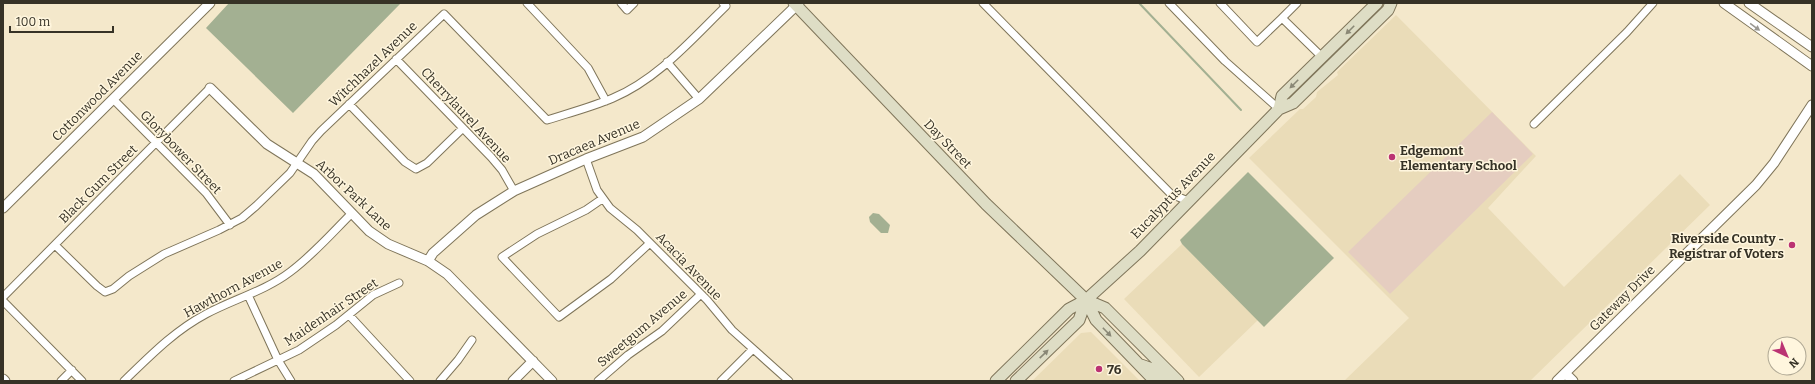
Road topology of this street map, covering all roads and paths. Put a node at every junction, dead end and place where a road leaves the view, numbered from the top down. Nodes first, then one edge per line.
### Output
1 (210, 3) edge
2 (527, 3) edge
3 (621, 3) edge
4 (634, 3) edge
5 (983, 3) edge
6 (1169, 3) edge
7 (1220, 3) edge
8 (1297, 3) edge
9 (1377, 3) edge
10 (1391, 3) edge
11 (1653, 3) edge
12 (1724, 3) edge
13 (1749, 3) edge
14 (797, 4) edge
15 (725, 5) edge
16 (1282, 18) junction
17 (1812, 47) edge
18 (1322, 57) junction
19 (396, 59) junction
20 (667, 62) junction
21 (1812, 66) edge
22 (210, 88) joint
23 (112, 99) junction
24 (699, 99) junction
25 (606, 100) junction
26 (348, 104) junction
27 (1812, 105) edge
28 (1279, 108) junction
29 (1534, 124) dead end
30 (463, 128) junction
31 (155, 143) junction
32 (586, 159) junction
33 (297, 162) junction
34 (514, 191) junction
35 (602, 199) junction
36 (1188, 201) junction
37 (3, 208) edge
38 (352, 213) junction
39 (230, 225) junction
40 (650, 243) junction
41 (55, 245) junction
42 (428, 261) junction
43 (399, 283) dead end
44 (701, 294) junction
45 (248, 295) junction
46 (3, 297) edge
47 (1086, 300) junction
48 (3, 301) edge
49 (349, 315) junction
50 (472, 340) dead end
51 (1034, 344) junction
52 (753, 349) junction
53 (278, 360) junction
54 (533, 361) junction
55 (1139, 364) junction
56 (72, 370) junction
57 (1565, 373) junction
58 (3, 378) edge
59 (5, 381) edge
60 (61, 381) edge
61 (82, 381) edge
62 (124, 381) edge
63 (234, 381) edge
64 (291, 381) edge
65 (410, 381) edge
66 (440, 381) edge
67 (513, 381) edge
68 (552, 381) edge
69 (598, 381) edge
70 (721, 381) edge
71 (789, 381) edge
72 (996, 381) edge
73 (1006, 381) edge
74 (1016, 381) edge
75 (1155, 381) edge
76 (1166, 381) edge
77 (1178, 381) edge
78 (1557, 381) edge
79 (1573, 381) edge

1 - 23 street, Cottonwood Avenue
2 - 25 street
3 - 4 street
5 - 36 street
6 - 28 street
7 - 16 street
8 - 16 street
9 -> 18 main road, Eucalyptus Avenue
10 - 28 main road, Eucalyptus Avenue
11 - 29 street
12 -> 21 street
13 - 17 street
14 - 24 street, Dracaea Avenue
14 - 47 main road, Day Street
15 - 20 street, Witchhazel Avenue
16 - 18 street
18 -> 28 main road, Eucalyptus Avenue
19 - 25 street, Witchhazel Avenue
19 - 26 street, Witchhazel Avenue
19 - 30 street, Cherrylaurel Avenue
20 - 24 street
20 - 25 street, Witchhazel Avenue
22 - 31 street, Black Gum Street
22 - 33 street, Arbor Park Lane
23 - 31 street, Glorybower Street
23 - 37 street, Cottonwood Avenue
24 - 32 street, Dracaea Avenue
26 - 30 street
26 - 33 street, Witchhazel Avenue
27 - 57 street, Gateway Drive
28 - 36 main road, Eucalyptus Avenue
30 - 34 street, Cherrylaurel Avenue
31 - 39 street, Glorybower Street
31 - 41 street, Black Gum Street
32 - 34 street, Dracaea Avenue
32 - 35 street, Acacia Avenue
33 - 38 street, Arbor Park Lane
33 - 39 street, Witchhazel Avenue
34 - 42 street, Dracaea Avenue
35 - 40 street, Acacia Avenue
35 - 40 street
36 - 47 main road, Eucalyptus Avenue
38 - 42 street, Arbor Park Lane
38 - 45 street, Hawthorn Avenue
39 - 41 street, Witchhazel Avenue
40 - 44 street, Acacia Avenue
41 - 46 street, Black Gum Street
42 - 54 street, Arbor Park Lane
43 - 49 street, Maidenhair Street
44 - 52 street, Acacia Avenue
44 - 69 street, Sweetgum Avenue
45 - 53 street
45 - 62 street, Hawthorn Avenue
47 - 51 main road, Eucalyptus Avenue
47 -> 55 main road, Day Street
74 -> 47 main road, Eucalyptus Avenue
47 - 77 main road, Day Street
48 - 56 street
49 - 53 street, Maidenhair Street
49 - 65 street
50 - 66 street
51 - 72 main road, Eucalyptus Avenue
51 - 73 main road
52 - 70 street
52 - 71 street, Acacia Avenue
53 - 63 street, Maidenhair Street
53 - 64 street
54 - 67 street
54 - 68 street, Arbor Park Lane
55 - 75 main road, Day Street
55 - 76 main road
56 - 60 street
56 - 61 street
57 - 78 street, Gateway Drive
57 - 79 street
58 - 59 street

